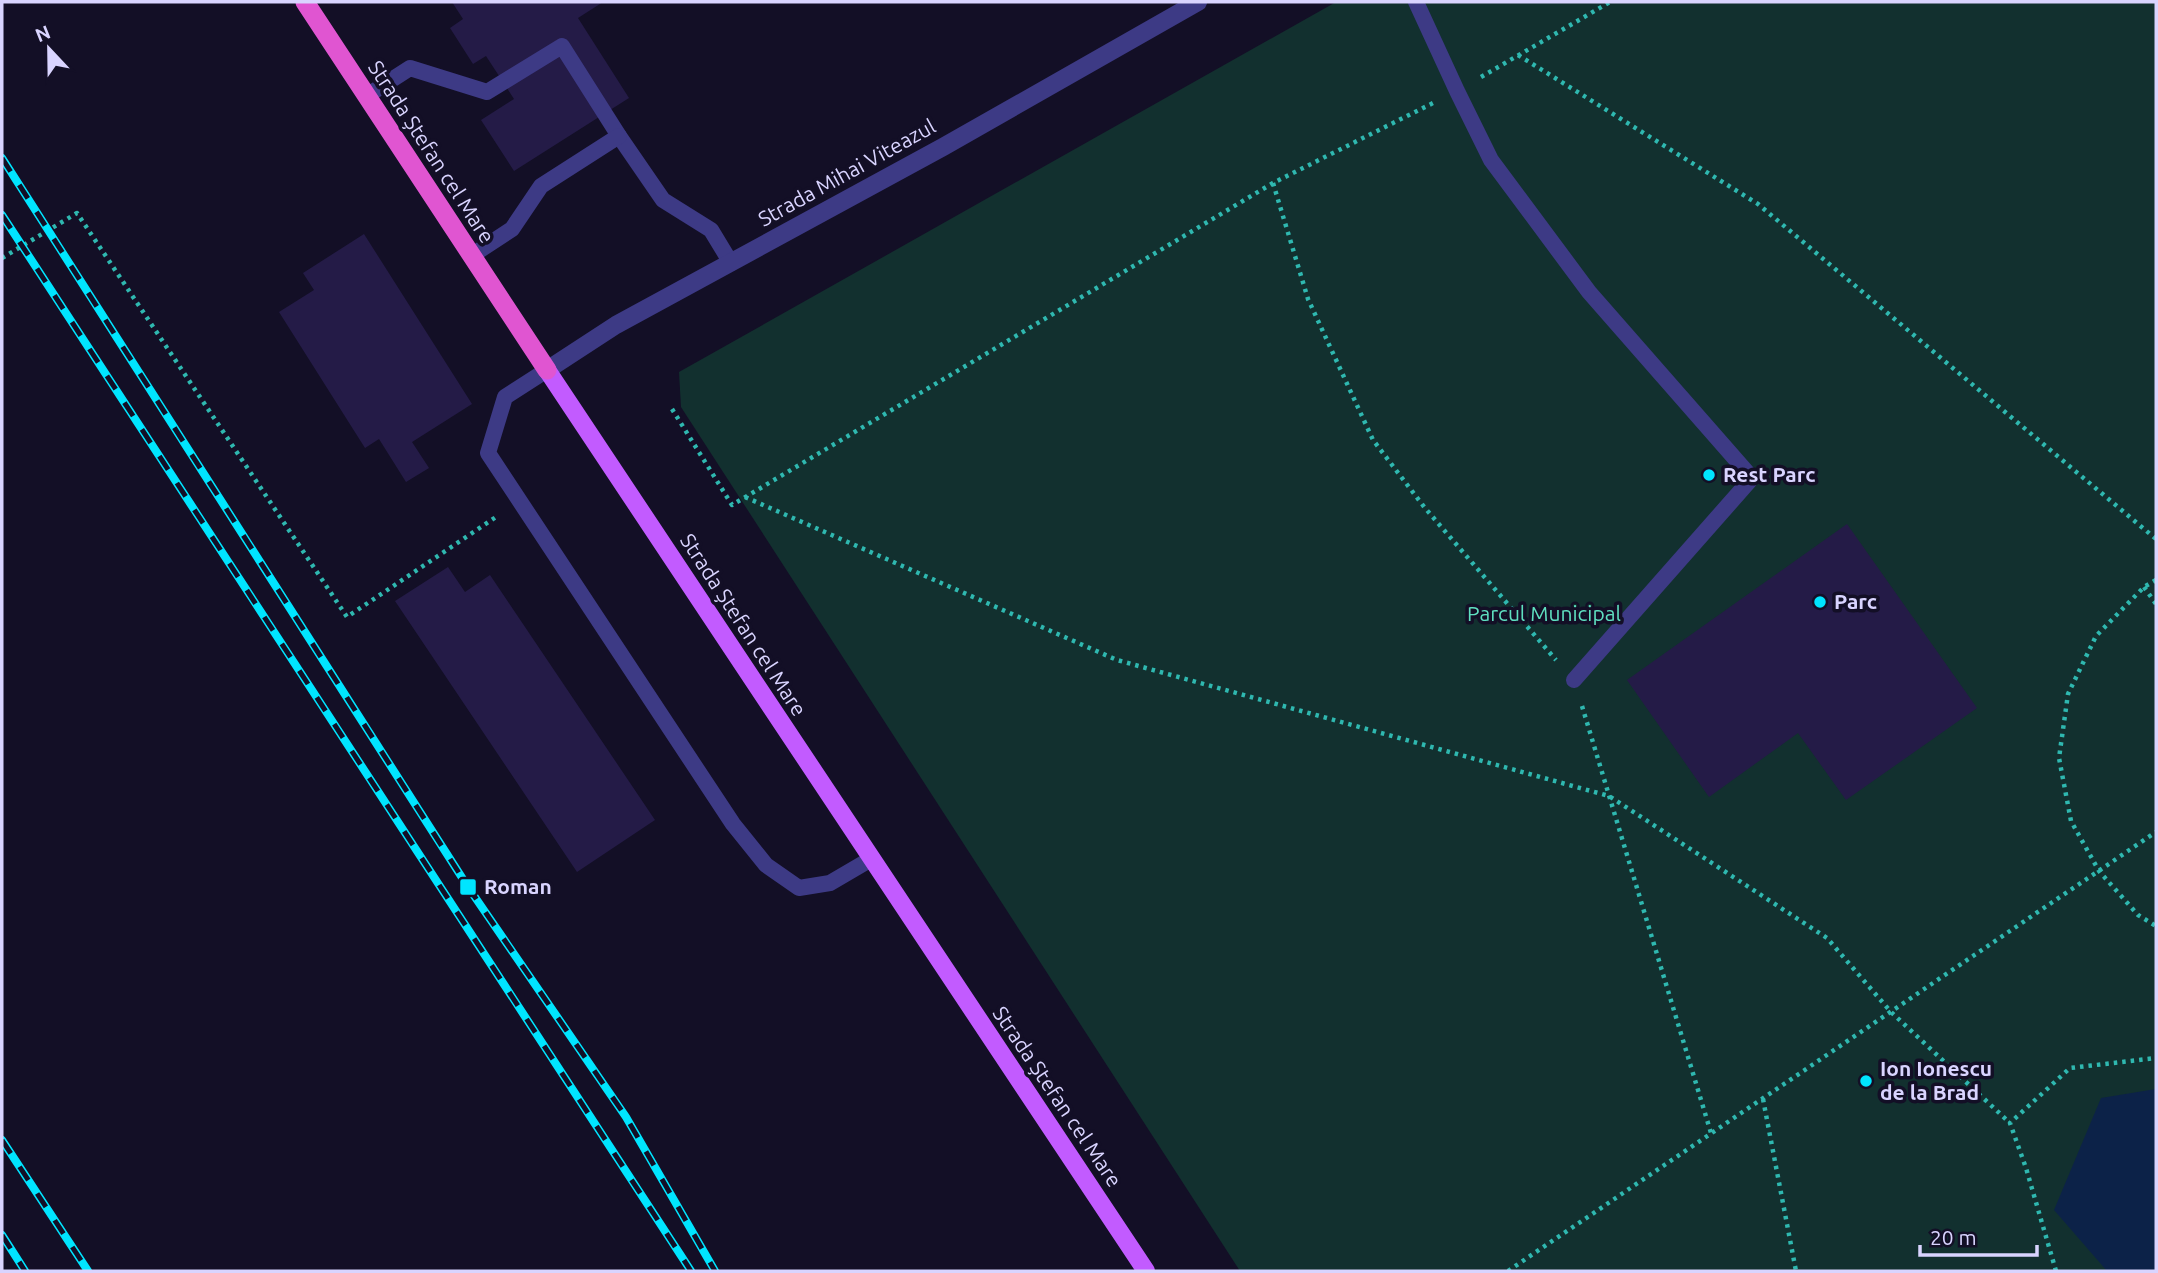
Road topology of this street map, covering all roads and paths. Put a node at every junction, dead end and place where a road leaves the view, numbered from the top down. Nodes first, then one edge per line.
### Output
1 (305, 2) edge
2 (1184, 2) edge
3 (1198, 2) edge
4 (1416, 2) edge
5 (1610, 2) edge
6 (1170, 17) junction
7 (1518, 55) junction
8 (1457, 91) junction
9 (368, 95) junction
10 (619, 136) junction
11 (1273, 183) junction
12 (471, 256) junction
13 (2, 258) edge
14 (731, 263) junction
15 (547, 370) junction
16 (672, 409) dead end
17 (745, 497) junction
18 (520, 502) junction
19 (2156, 539) edge
20 (2156, 580) edge
21 (2144, 587) junction
22 (2156, 604) edge
23 (1574, 680) junction
24 (1609, 796) junction
25 (2156, 832) edge
26 (870, 859) junction
27 (2099, 871) junction
28 (2156, 926) edge
29 (1891, 1012) junction
30 (2156, 1058) edge
31 (1763, 1099) junction
32 (2010, 1123) junction
33 (1712, 1133) junction
34 (1146, 1271) edge
35 (1508, 1271) edge
36 (1796, 1271) edge
37 (2056, 1271) edge

1 - 9 highway, Strada Ștefan cel Mare
2 - 6 street, Strada Mihai Viteazul
3 - 6 street, Strada Mihai Viteazul
4 - 8 lane
5 - 7 path
6 - 14 street, Strada Mihai Viteazul
7 - 8 path
7 - 19 path
8 - 11 path
8 - 23 lane
9 - 10 lane
9 - 12 highway, Strada Ștefan cel Mare
10 - 12 lane
10 - 14 lane
11 - 17 path
11 - 23 path
12 - 15 highway, Strada Ștefan cel Mare
13 - 18 path
14 - 15 street, Strada Mihai Viteazul
15 - 18 lane
15 - 26 main road, Strada Ștefan cel Mare
16 - 17 path
17 - 24 path
18 - 26 lane
20 - 21 path
21 - 22 path
21 - 27 path
23 - 24 path
24 - 29 path
24 - 33 path
25 - 27 path
26 - 34 main road, Strada Ștefan cel Mare
27 - 28 path
27 - 29 path
29 - 31 path
29 - 32 path
30 - 32 path
31 - 33 path
31 - 36 path
32 - 37 path
33 - 35 path

